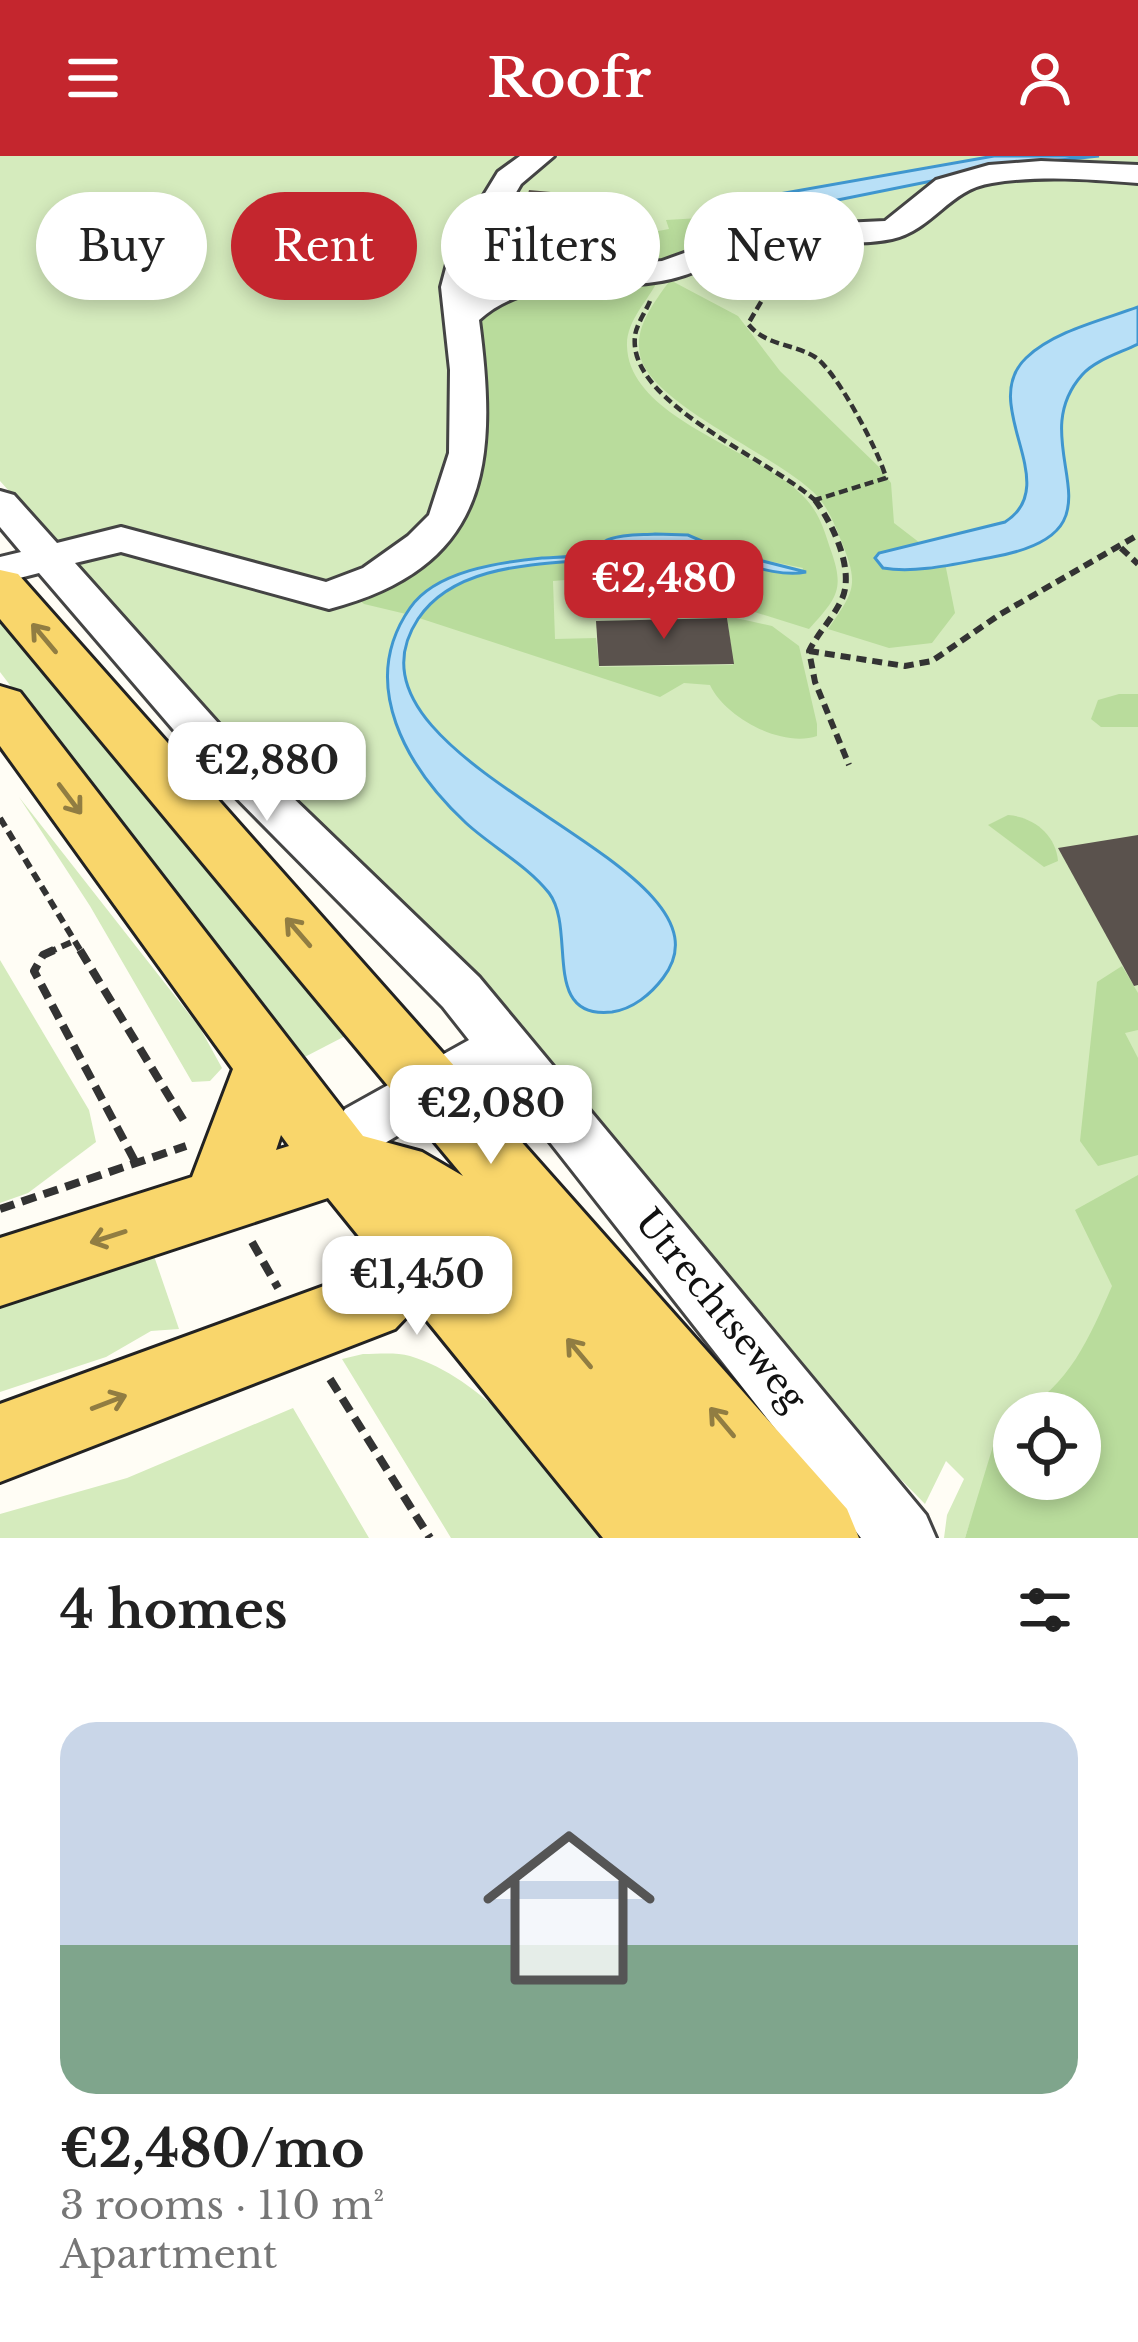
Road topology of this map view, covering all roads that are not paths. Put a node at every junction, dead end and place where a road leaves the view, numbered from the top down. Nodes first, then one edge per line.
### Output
1 (539, 156) edge
2 (1138, 174) edge
3 (501, 192) edge
4 (660, 271) edge
5 (459, 300) edge
6 (482, 300) edge
7 (460, 319) junction
8 (0, 503) edge
9 (46, 557) junction
10 (0, 570) edge
11 (0, 586) edge
12 (0, 705) edge
13 (506, 1045) junction
14 (234, 1100) junction
15 (442, 1100) junction
16 (342, 1163) junction
17 (229, 1213) junction
18 (403, 1247) junction
19 (0, 1272) edge
20 (0, 1444) edge
21 (656, 1538) edge
22 (736, 1538) edge
23 (818, 1538) edge
24 (903, 1538) edge

1 - 3 street
2 - 4 street
5 - 7 street
6 - 7 street
7 - 9 street
8 - 9 street, Utrechtseweg
9 - 10 street
9 - 13 street, Utrechtseweg
15 -> 11 main road, Utrechtseweg
12 -> 14 main road
13 - 15 street
13 - 24 street, Utrechtseweg
14 - 16 main road
14 - 17 main road
15 - 16 street
15 - 18 main road
23 -> 15 main road, Utrechtseweg
16 - 17 main road
16 - 18 main road
17 -> 19 main road
20 -> 18 main road
18 - 21 main road
22 -> 18 main road

